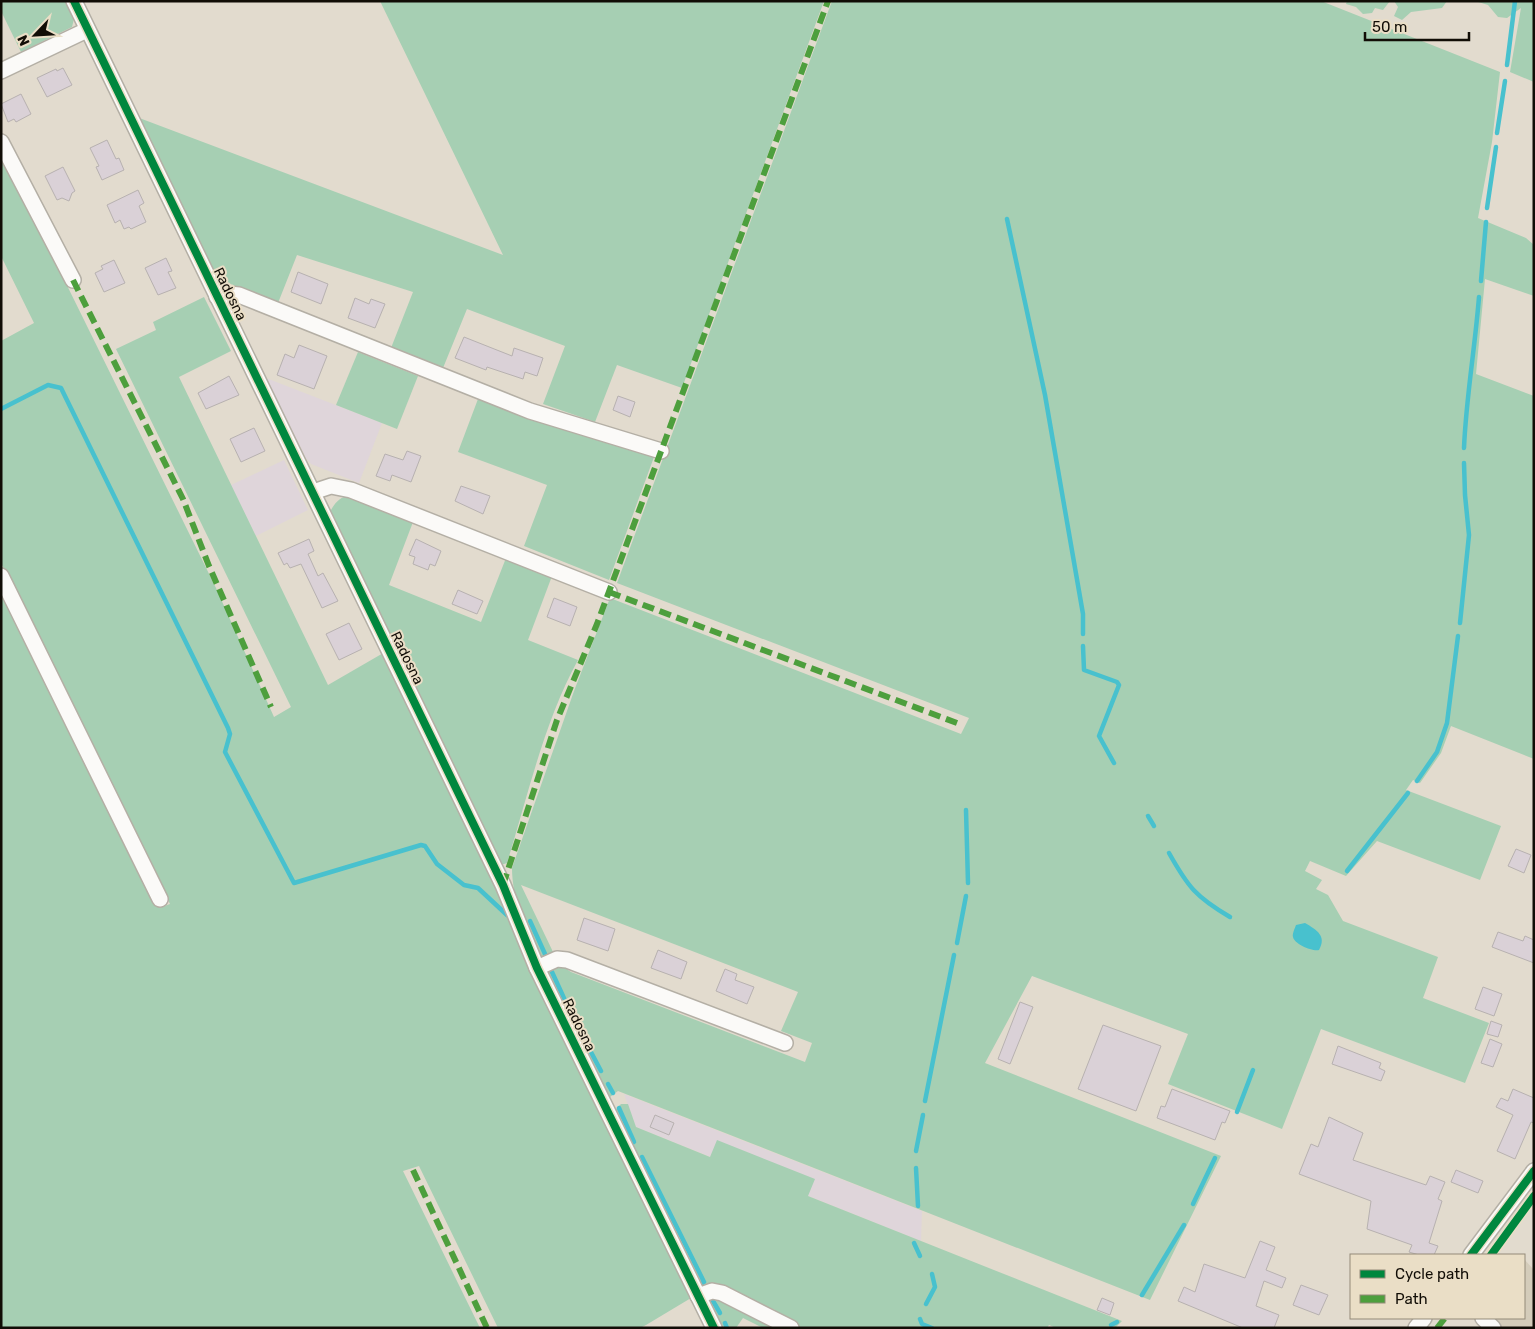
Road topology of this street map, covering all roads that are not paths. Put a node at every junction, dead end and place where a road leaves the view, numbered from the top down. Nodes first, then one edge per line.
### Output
1 (74, 1) edge
2 (87, 30) junction
3 (1, 71) edge
4 (1, 142) edge
5 (73, 280) dead end
6 (217, 297) junction
7 (661, 451) dead end
8 (313, 492) junction
9 (1, 576) edge
10 (609, 592) dead end
11 (160, 900) dead end
12 (537, 968) junction
13 (785, 1043) dead end
14 (1534, 1171) edge
15 (1472, 1254) edge
16 (698, 1296) junction
17 (714, 1328) edge
18 (791, 1328) edge

1 - 2 street, Radosna
2 - 3 street
2 - 6 street, Radosna
4 - 5 street
6 - 7 street
6 - 8 street, Radosna
8 - 10 street
8 - 12 street, Radosna
9 - 11 street
12 - 13 street
12 - 16 street, Radosna
14 - 15 street
16 - 17 street, Radosna
16 - 18 street

